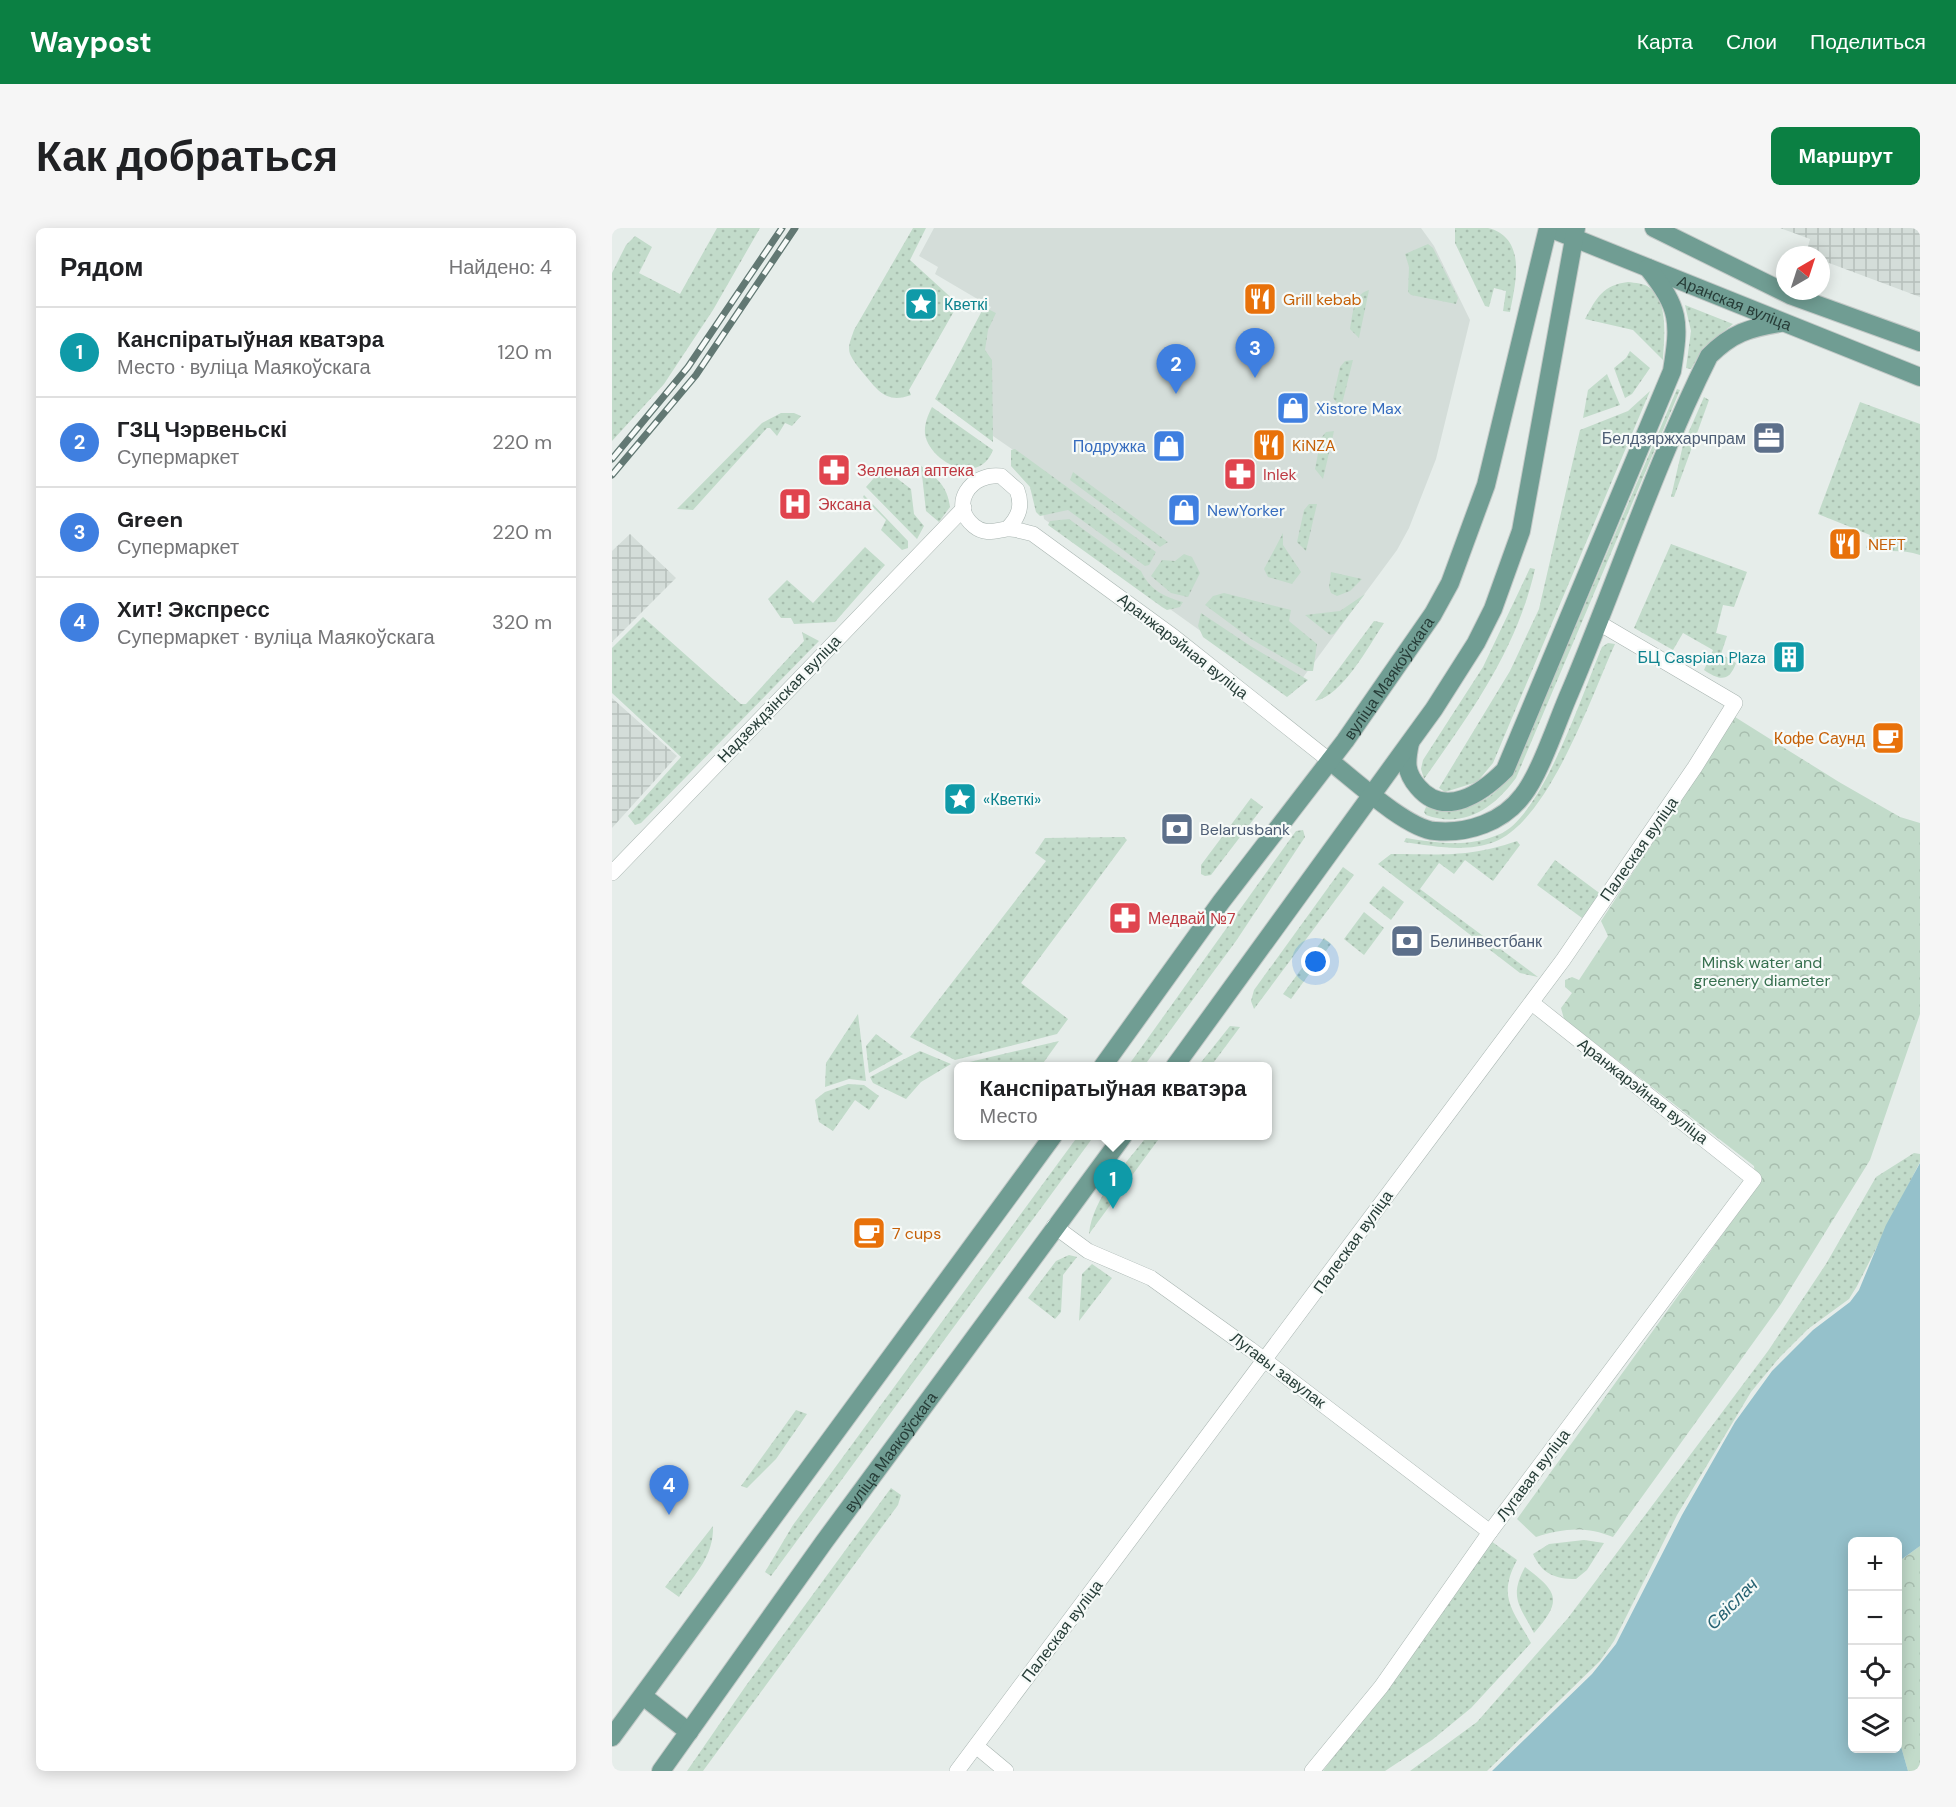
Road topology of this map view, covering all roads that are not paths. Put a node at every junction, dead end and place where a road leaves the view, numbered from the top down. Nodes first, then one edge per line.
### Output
1 (1548, 228) edge
2 (1654, 228) edge
3 (1685, 228) edge
4 (1575, 233) edge
5 (1724, 264) junction
6 (1648, 268) junction
7 (1780, 323) junction
8 (1920, 342) edge
9 (1920, 377) edge
10 (964, 508) junction
11 (1020, 510) junction
12 (947, 525) junction
13 (974, 526) junction
14 (1007, 529) junction
15 (1033, 534) junction
16 (1599, 623) junction
17 (1410, 741) junction
18 (1330, 761) junction
19 (1371, 794) junction
20 (612, 873) edge
21 (1532, 1002) junction
22 (1106, 1062) edge
23 (1178, 1062) edge
24 (1050, 1140) edge
25 (1120, 1140) edge
26 (1754, 1179) joint
27 (1054, 1227) junction
28 (1266, 1361) junction
29 (1490, 1532) junction
30 (643, 1696) junction
31 (689, 1732) junction
32 (612, 1737) edge
33 (976, 1746) junction
34 (660, 1771) edge
35 (957, 1771) edge
36 (1006, 1771) edge
37 (1312, 1771) edge

1 - 4 main road, Аранская вуліца
1 - 18 main road, вуліца Маякоўскага
2 - 5 main road, Аранская вуліца
3 - 5 main road
4 - 6 main road, Аранская вуліца
4 - 17 main road
5 - 8 main road, Аранская вуліца
6 - 7 main road, Аранская вуліца
6 - 17 main road
7 - 9 main road, Аранская вуліца
7 - 16 main road
10 - 11 street, Аранжарэйная вуліца
10 - 12 street, Надзеждзінская вуліца
10 - 13 street
11 - 14 street
11 - 15 street, Аранжарэйная вуліца
12 - 13 street
12 - 20 street, Надзеждзінская вуліца
13 - 14 street, Аранжарэйная вуліца
14 - 15 street, Аранжарэйная вуліца
15 - 18 street, Аранжарэйная вуліца
16 - 19 main road
16 - 21 street, Палеская вуліца
17 - 19 main road
18 - 19 main road
18 - 22 main road, вуліца Маякоўскага
19 - 23 main road
21 - 26 street, Аранжарэйная вуліца
21 - 28 street, Палеская вуліца
24 - 30 main road
25 - 27 main road, вуліца Маякоўскага
26 - 29 street, Лугавая вуліца
27 - 28 street, Лугавы завулак
27 - 31 main road, вуліца Маякоўскага
28 - 29 street, Лугавы завулак
28 - 33 street, Палеская вуліца
29 - 37 street, Лугавая вуліца
30 - 31 main road
30 - 32 main road
31 - 34 main road, вуліца Маякоўскага
33 - 35 street, Палеская вуліца
33 - 36 street

